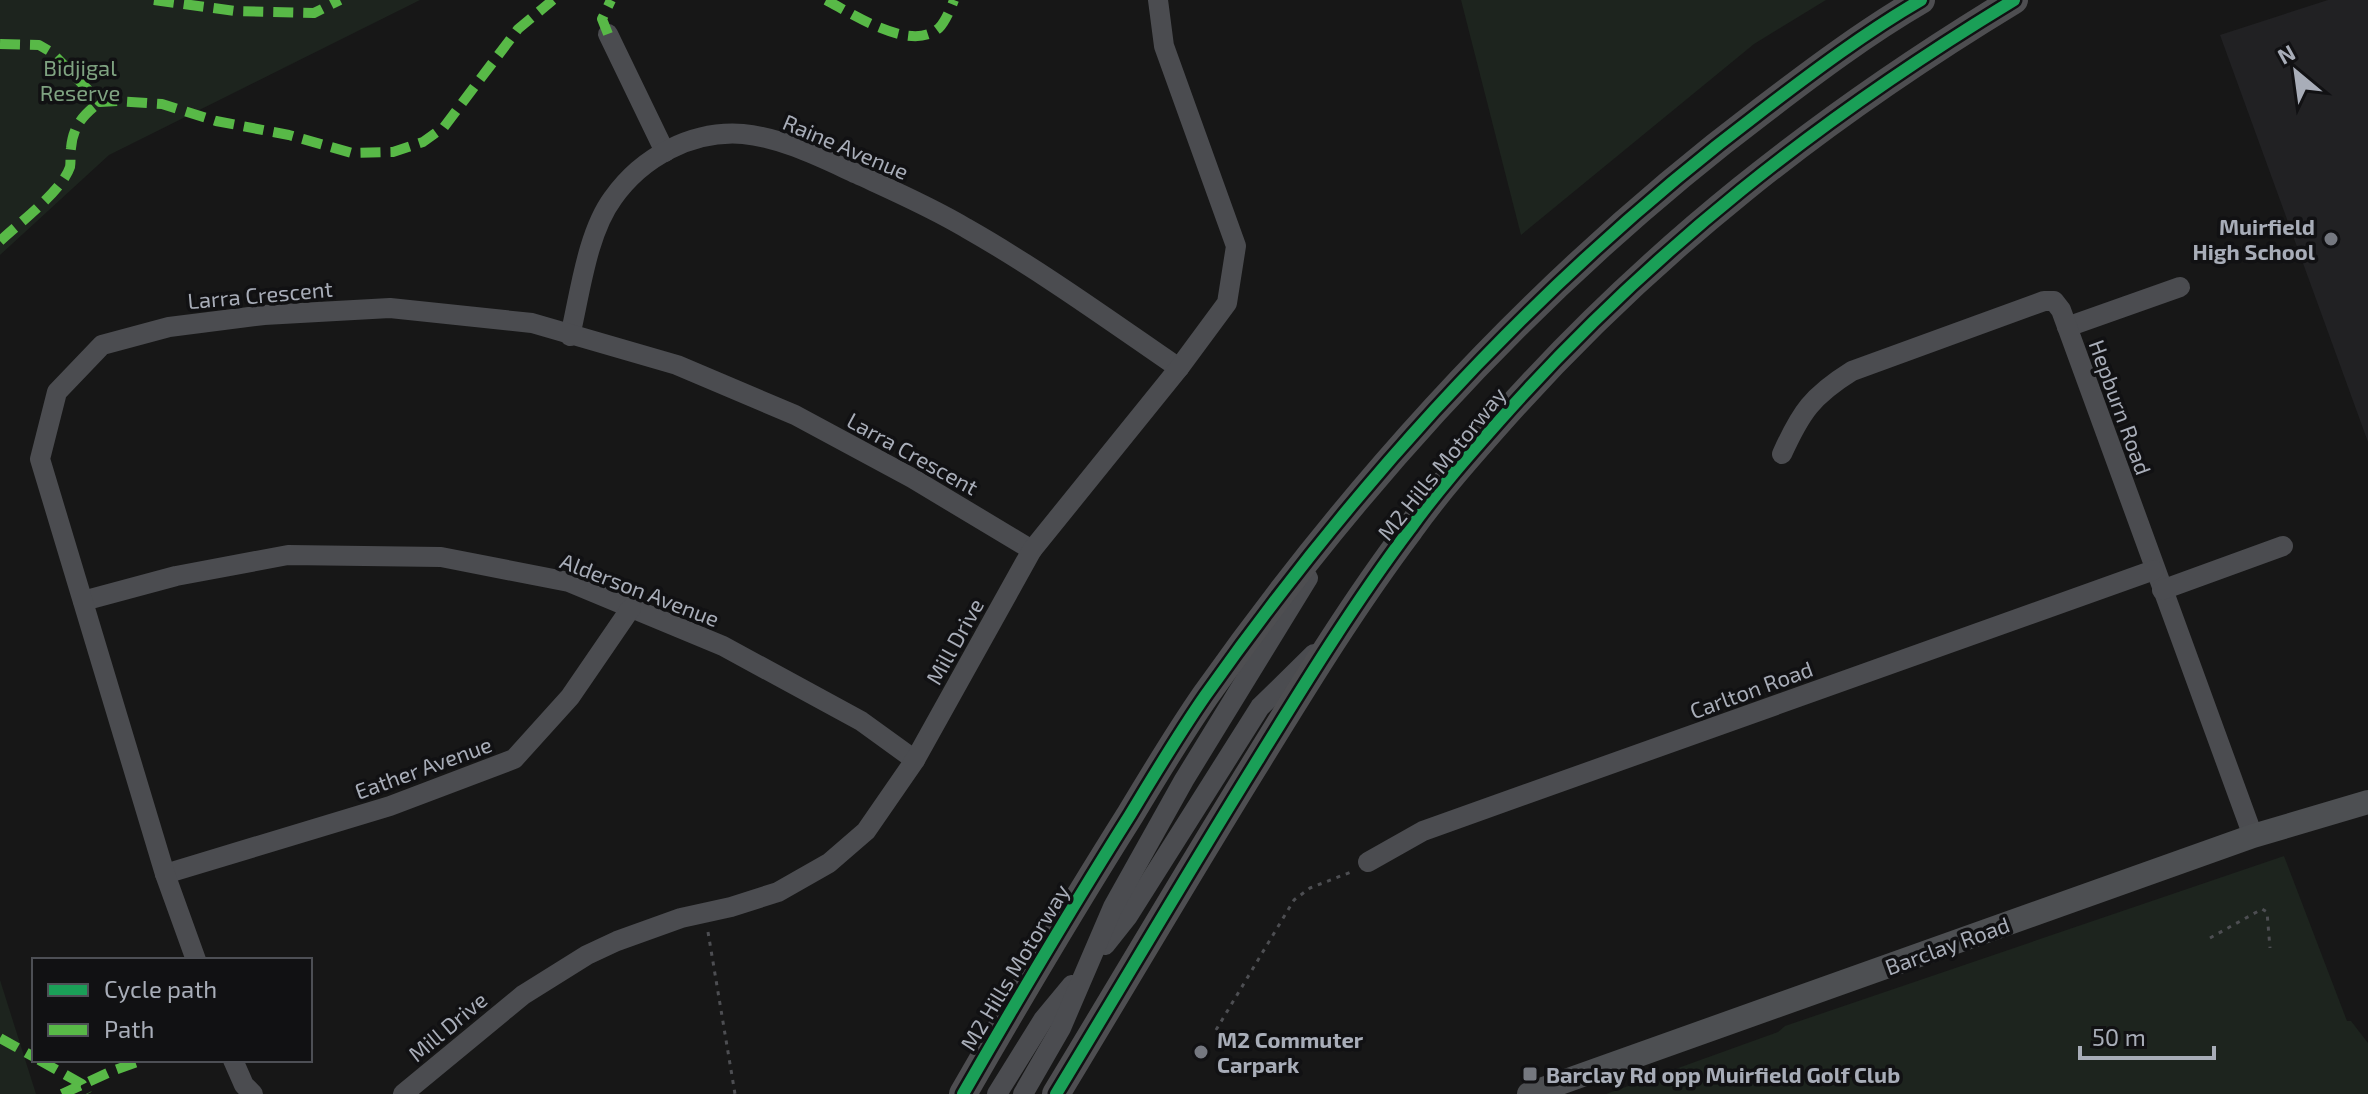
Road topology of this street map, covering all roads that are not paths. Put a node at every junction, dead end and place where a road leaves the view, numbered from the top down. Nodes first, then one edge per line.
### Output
1 (1158, 0) edge
2 (1921, 0) edge
3 (2014, 0) edge
4 (608, 34) dead end
5 (665, 152) junction
6 (2180, 287) dead end
7 (2067, 327) junction
8 (570, 336) junction
9 (1179, 368) junction
10 (1782, 454) dead end
11 (1357, 499) junction
12 (2283, 546) dead end
13 (1032, 550) junction
14 (2154, 570) junction
15 (2162, 590) junction
16 (83, 601) junction
17 (631, 608) junction
18 (1337, 632) junction
19 (915, 760) junction
20 (2368, 802) edge
21 (2253, 836) junction
22 (1368, 862) road end
23 (165, 874) junction
24 (195, 958) edge
25 (1087, 967) junction
26 (234, 1062) edge
27 (253, 1094) edge
28 (403, 1094) edge
29 (963, 1094) edge
30 (997, 1094) edge
31 (1023, 1094) edge
32 (1056, 1094) edge
33 (1529, 1094) edge

1 - 9 street, Mill Drive
2 - 11 highway, M2 Hills Motorway
3 - 18 highway, M2 Hills Motorway
4 - 5 street
5 - 8 street, Raine Avenue
5 - 9 street, Raine Avenue
6 - 7 street
7 - 10 street, Hepburn Road
7 - 14 street, Hepburn Road
8 - 13 street, Larra Crescent
8 - 16 street, Larra Crescent
9 - 13 street, Mill Drive
11 - 25 street
11 - 29 highway, M2 Hills Motorway
12 - 15 street
13 - 19 street, Mill Drive
14 - 15 street, Hepburn Road
14 - 22 street, Carlton Road
15 - 21 street, Hepburn Road
16 - 17 street, Alderson Avenue
16 - 23 street, Larra Crescent
17 - 19 street, Alderson Avenue
17 - 23 street, Eather Avenue
18 - 25 street
18 - 32 highway, M2 Hills Motorway
19 - 28 street, Mill Drive
20 - 21 main road, Barclay Road
21 - 33 main road, Barclay Road
23 - 24 street, Larra Crescent
25 - 30 street
25 - 31 street
26 - 27 street

